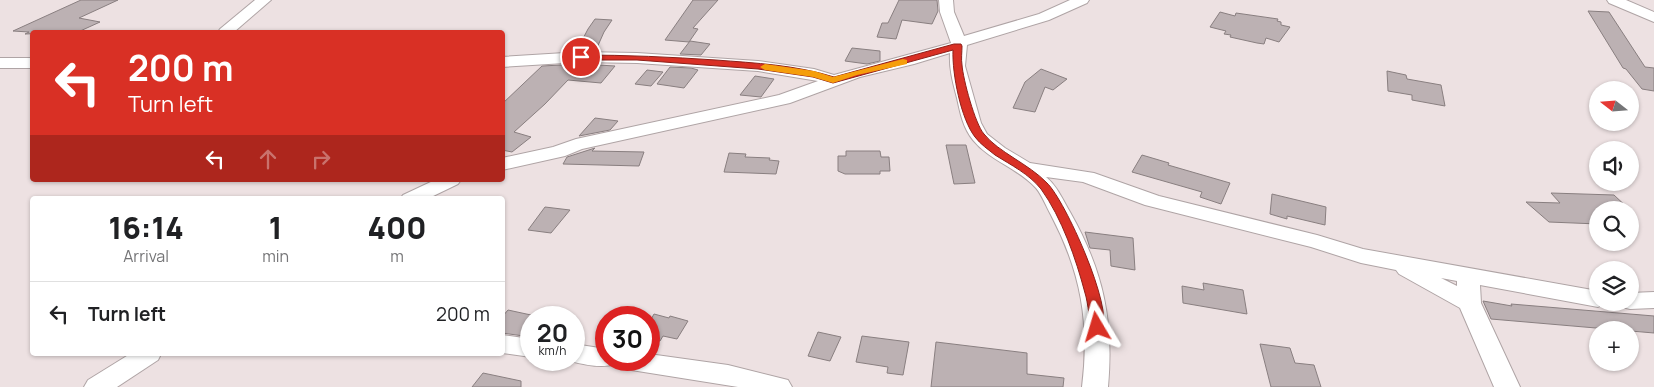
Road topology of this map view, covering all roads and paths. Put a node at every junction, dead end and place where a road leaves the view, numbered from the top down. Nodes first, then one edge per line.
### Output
1 (264, 0) edge
2 (946, 0) edge
3 (1082, 0) edge
4 (1614, 0) edge
5 (1654, 18) edge
6 (227, 30) edge
7 (958, 44) junction
8 (505, 62) edge
9 (0, 63) edge
10 (30, 63) edge
11 (833, 80) junction
12 (505, 163) edge
13 (1024, 168) junction
14 (447, 182) edge
15 (416, 196) edge
16 (1398, 263) junction
17 (1468, 275) junction
18 (1589, 297) edge
19 (1654, 300) edge
20 (1639, 301) edge
21 (1468, 304) junction
22 (505, 344) edge
23 (520, 346) edge
24 (146, 356) edge
25 (660, 365) edge
26 (97, 387) edge
27 (779, 387) edge
28 (1095, 387) edge
29 (1507, 387) edge

1 - 6 street
2 - 7 street
3 - 7 street
4 - 5 street
7 - 11 street
7 - 13 street
8 - 11 street
9 - 10 street
11 - 12 street
13 - 16 street
13 - 28 street
14 - 15 street
16 - 17 street
16 - 21 street
17 - 18 street
17 - 21 street
19 - 20 street
21 - 29 street
22 - 23 street
24 - 26 street
25 - 27 street

